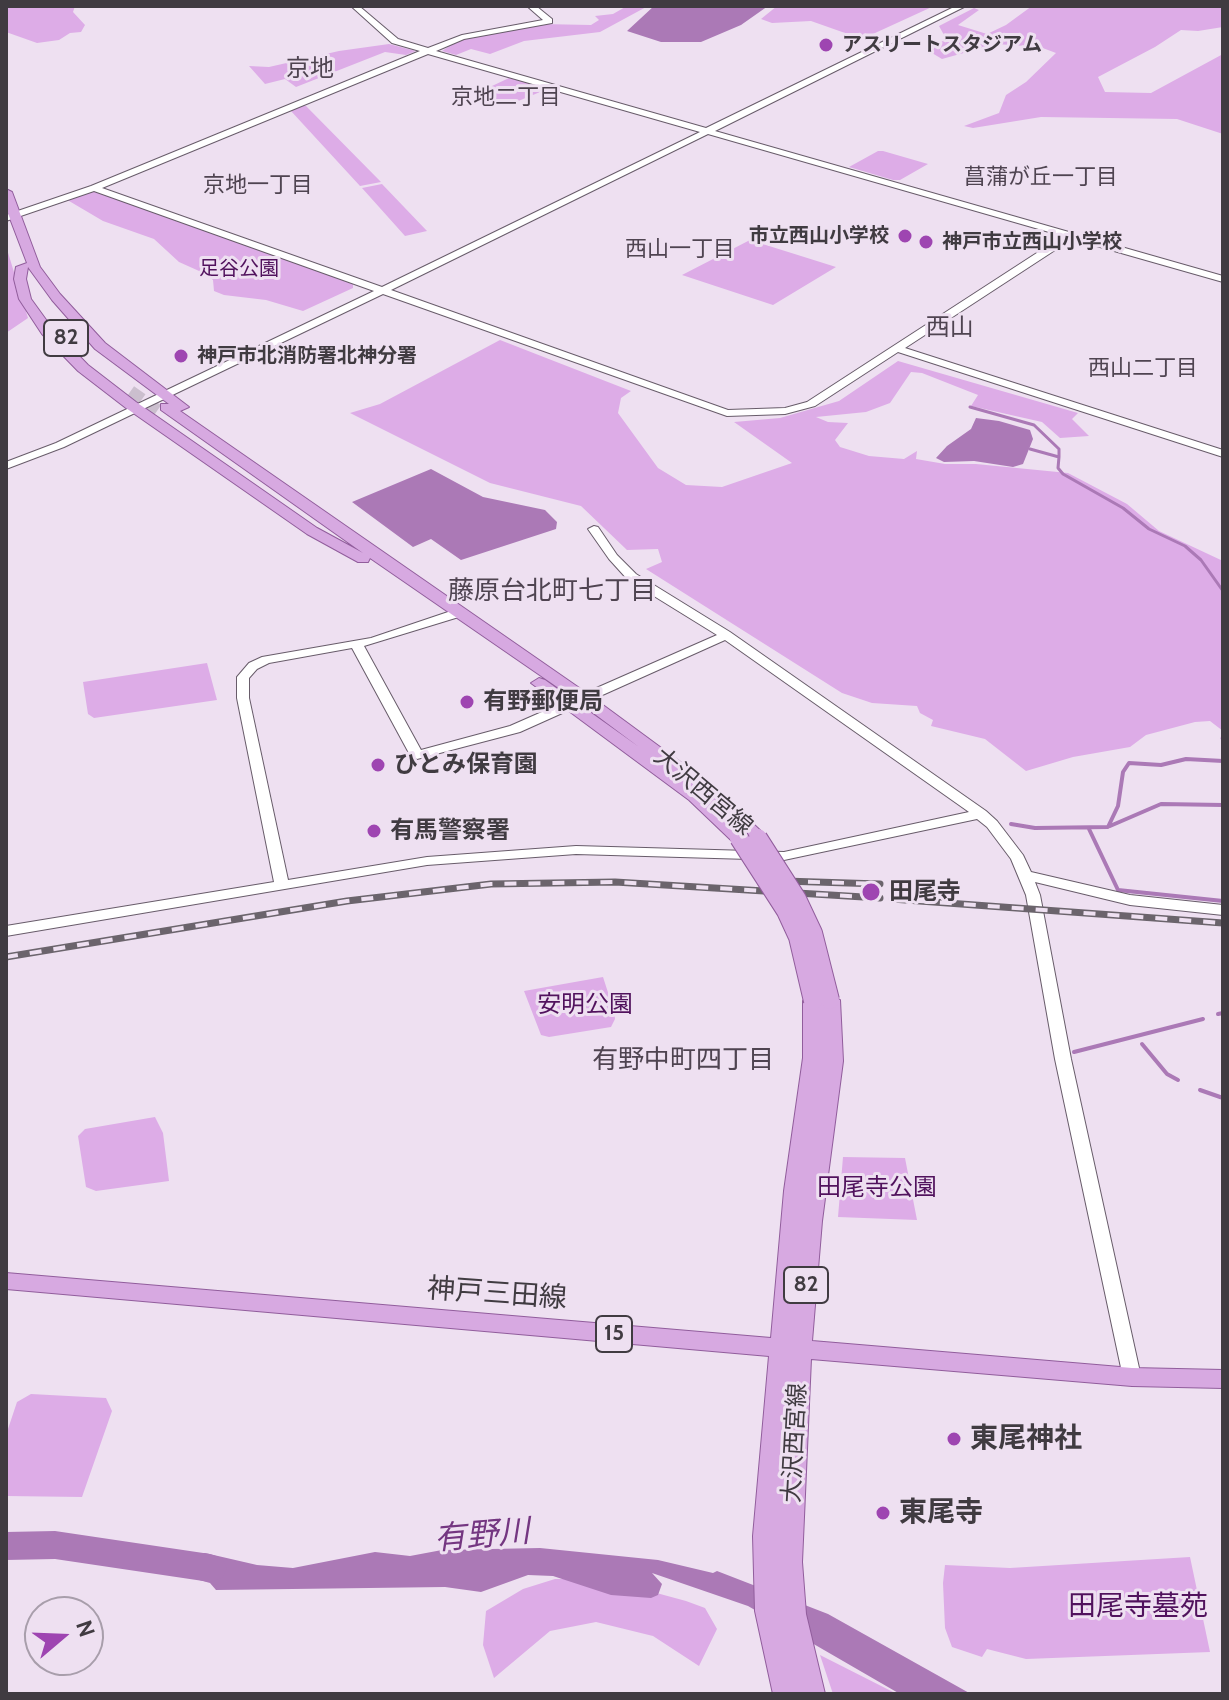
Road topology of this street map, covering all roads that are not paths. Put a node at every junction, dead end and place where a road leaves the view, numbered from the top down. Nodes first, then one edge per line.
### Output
1 (355, 6) edge
2 (531, 6) edge
3 (952, 6) edge
4 (962, 6) edge
5 (428, 51) junction
6 (701, 130) junction
7 (94, 188) junction
8 (6, 192) edge
9 (11, 217) edge
10 (6, 227) edge
11 (1070, 236) junction
12 (27, 265) junction
13 (1223, 279) edge
14 (377, 288) junction
15 (896, 348) junction
16 (134, 399) junction
17 (162, 402) junction
18 (1223, 454) edge
19 (6, 459) edge
20 (6, 466) edge
21 (594, 529) dead end
22 (363, 559) junction
23 (452, 615) junction
24 (726, 635) junction
25 (356, 644) junction
26 (575, 700) junction
27 (981, 814) junction
28 (1027, 876) junction
29 (282, 885) junction
30 (1223, 910) edge
31 (6, 931) edge
32 (6, 1281) edge
33 (790, 1349) junction
34 (1132, 1377) junction
35 (1223, 1379) edge
36 (809, 1684) edge
37 (786, 1694) edge

1 - 5 street
2 - 5 street
3 - 6 street
4 - 6 street
5 - 6 street
5 - 7 street
6 - 11 street
6 - 14 street
7 - 9 street
7 - 14 street
8 - 9 main road, 82
9 - 12 main road, 82
10 - 12 main road, 82
11 - 13 street
11 - 15 street
12 - 16 main road, 82
12 - 16 main road
12 - 17 main road
14 - 15 street
14 - 17 street
15 - 18 street
16 - 17 street
16 - 19 street
16 - 20 street
16 - 22 main road
17 - 22 main road, 大沢西宮線 / 82
17 - 23 main road, 大沢西宮線 / 82
21 - 24 street
22 - 23 main road, 大沢西宮線 / 82
23 - 25 street
23 - 26 main road, 大沢西宮線 / 82
24 - 26 street
24 - 27 street
25 - 26 street
25 - 29 street
26 - 33 main road, 大沢西宮線 / 82, bridge
27 - 28 street
27 - 29 street
28 - 30 street
28 - 34 street
29 - 31 street
32 - 33 main road, 神戸三田線 / 15
33 - 34 main road, 神戸三田線 / 15
33 - 36 main road, 大沢西宮線 / 82
33 - 37 main road, 大沢西宮線 / 82
34 - 35 main road, 神戸三田線 / 15

